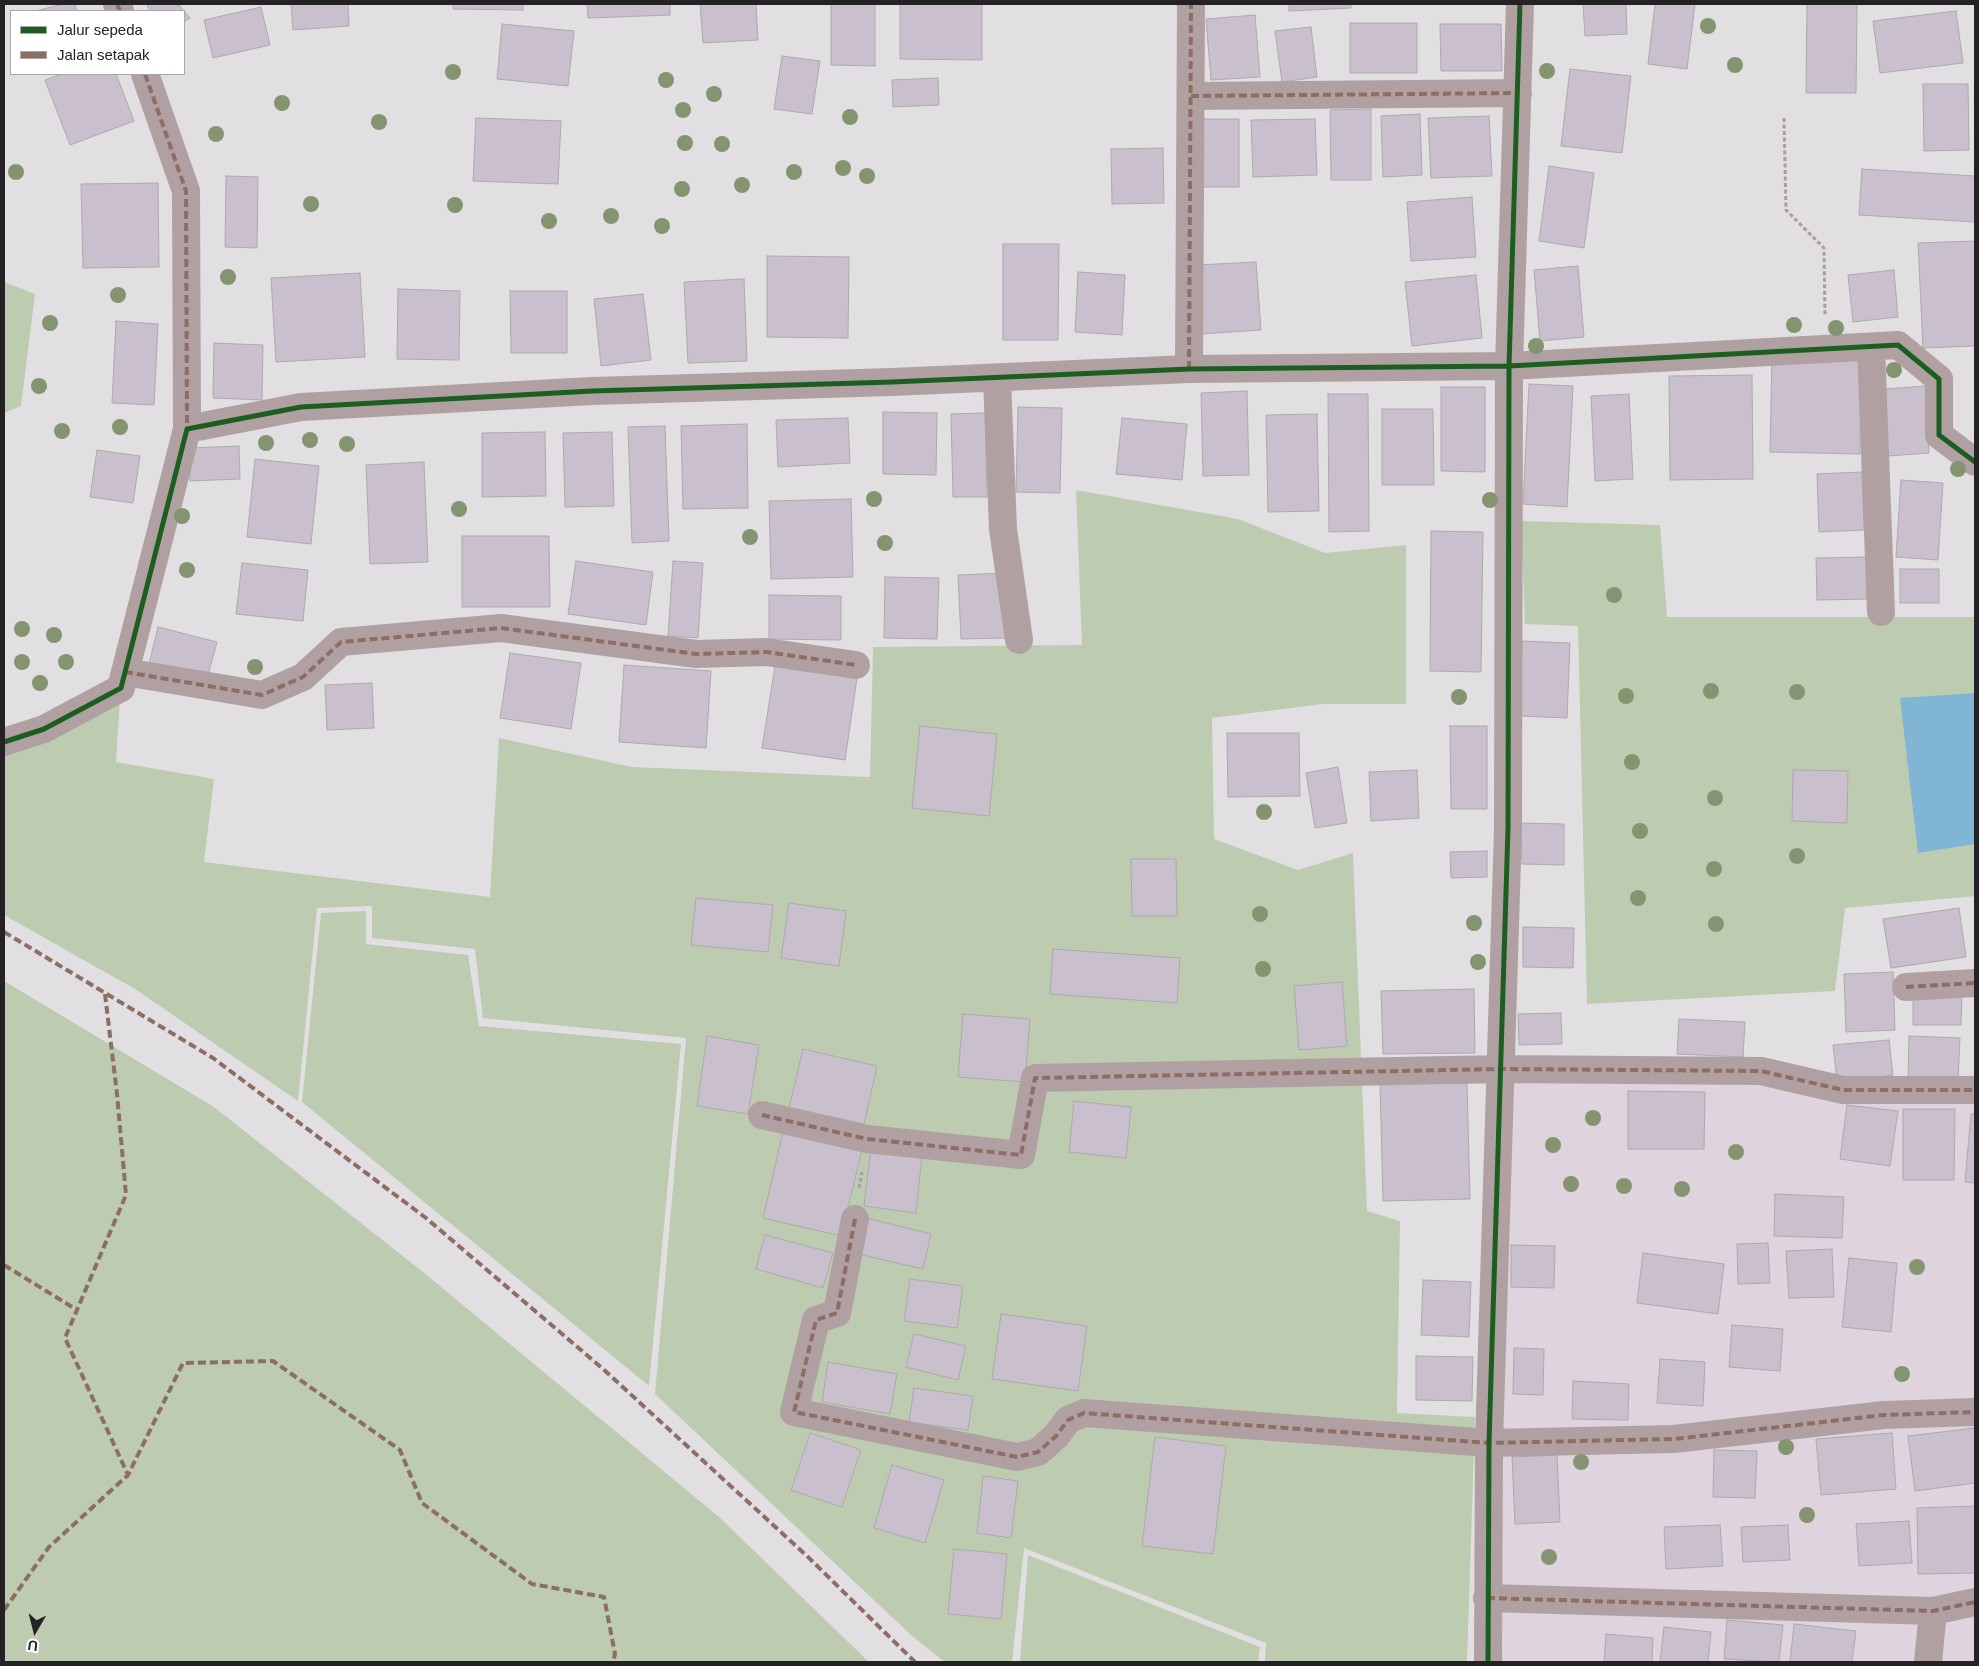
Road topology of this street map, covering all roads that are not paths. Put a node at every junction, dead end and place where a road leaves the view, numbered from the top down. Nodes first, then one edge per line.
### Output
1 (1190, 4) edge
2 (1520, 4) edge
3 (145, 75) edge
4 (1518, 93) junction
5 (1191, 96) junction
6 (1870, 347) junction
7 (1509, 366) junction
8 (1189, 369) junction
9 (997, 378) junction
10 (187, 429) junction
11 (1975, 462) edge
12 (1880, 612) dead end
13 (1019, 640) dead end
14 (856, 664) dead end
15 (124, 672) junction
16 (4, 742) edge
17 (1975, 983) edge
18 (1906, 987) dead end
19 (1501, 1069) junction
20 (1975, 1090) edge
21 (762, 1115) dead end
22 (855, 1219) road end
23 (1975, 1412) edge
24 (1489, 1442) junction
25 (1487, 1598) junction
26 (1975, 1602) edge
27 (1934, 1611) junction
28 (1488, 1662) edge
29 (1928, 1662) edge

1 - 5 street
2 - 4 street
3 - 10 street
4 - 5 street
4 - 7 street
5 - 8 street
6 - 7 street
6 - 11 street
6 - 12 street
7 - 8 street
7 - 19 street
8 - 9 street
9 - 10 street
9 - 13 street
10 - 15 street
14 - 15 street
15 - 16 street
17 - 18 street
19 - 20 street
19 - 21 street
19 - 24 street
22 - 24 street
23 - 24 street
24 - 25 street
25 - 27 street
25 - 28 street
26 - 27 street
27 - 29 street

